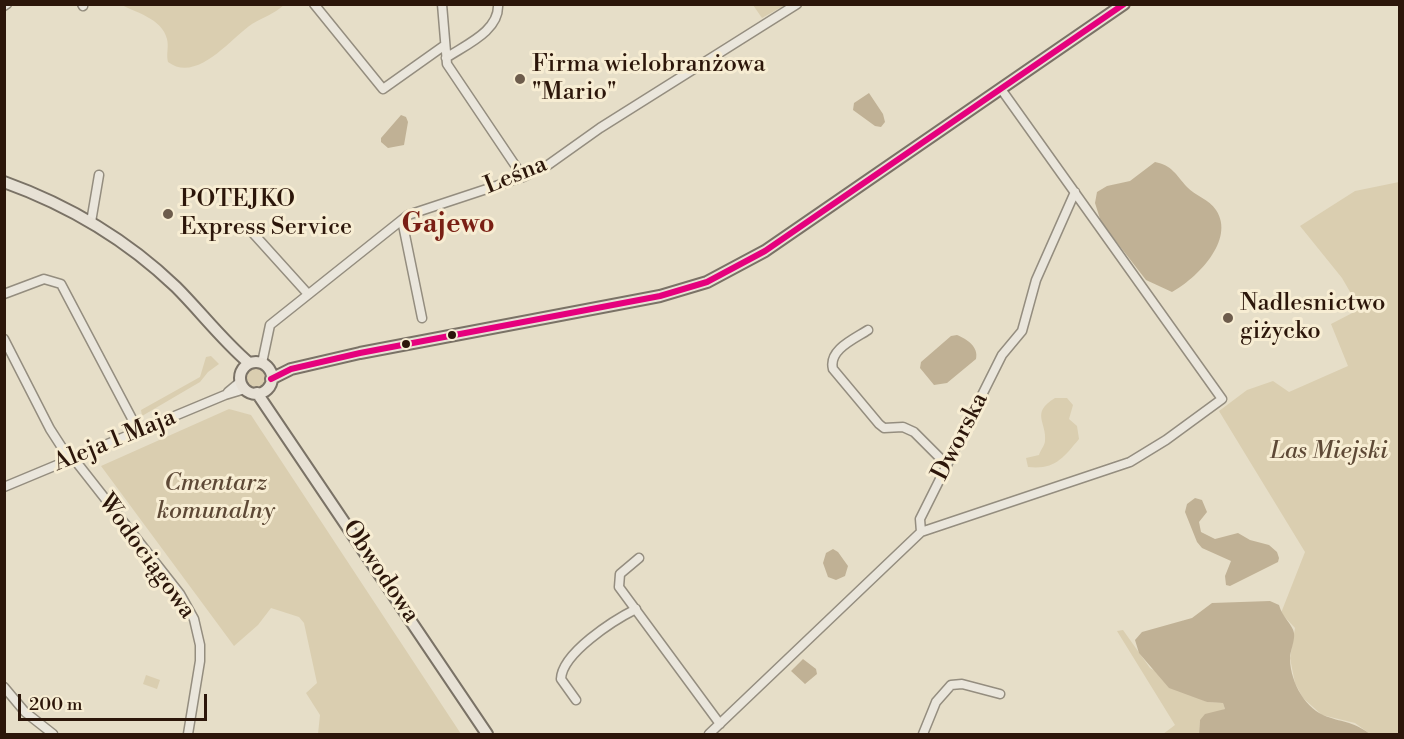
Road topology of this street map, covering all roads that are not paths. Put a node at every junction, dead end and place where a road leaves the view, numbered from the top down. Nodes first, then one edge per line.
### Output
1 (314, 4) edge
2 (442, 4) edge
3 (498, 4) edge
4 (797, 4) edge
5 (1119, 6) edge
6 (445, 45) junction
7 (446, 58) junction
8 (1000, 89) junction
9 (99, 175) dead end
10 (523, 177) junction
11 (4, 182) edge
12 (1075, 192) junction
13 (402, 220) junction
14 (91, 222) junction
15 (252, 232) dead end
16 (4, 294) edge
17 (308, 294) junction
18 (422, 318) dead end
19 (868, 330) dead end
20 (4, 339) edge
21 (246, 366) junction
22 (267, 370) junction
23 (243, 386) junction
24 (262, 391) junction
25 (139, 432) junction
26 (72, 459) junction
27 (947, 465) junction
28 (4, 487) edge
29 (921, 532) junction
30 (639, 558) dead end
31 (636, 609) junction
32 (4, 687) edge
33 (1000, 694) dead end
34 (576, 700) dead end
35 (720, 724) junction
36 (51, 734) edge
37 (188, 735) edge
38 (487, 735) edge
39 (709, 735) edge
40 (923, 735) edge

1 - 6 street
2 - 6 street
3 - 7 street
4 - 10 street, Leśna
5 - 8 main road
6 - 7 street
7 - 10 street
8 - 12 street
8 - 22 main road
9 - 14 street
10 - 13 street, Leśna
11 - 14 main road
12 - 27 street, Dworska
12 - 29 street
13 - 17 street, Leśna
13 - 18 street
14 - 21 main road
15 - 17 street
16 - 25 street
17 - 22 street, Leśna
19 - 27 street
20 - 26 street, Wodociągowa
21 - 22 main road
21 - 23 main road
22 - 24 main road
23 - 24 main road
23 - 25 street, Aleja 1 Maja
24 - 38 main road, Obwodowa
25 - 26 street, Aleja 1 Maja
26 - 28 street, Aleja 1 Maja
26 - 37 street, Wodociągowa
27 - 29 street, Dworska
29 - 35 street
30 - 31 street
31 - 34 street
31 - 35 street
32 - 36 street
33 - 40 street
35 - 39 street

